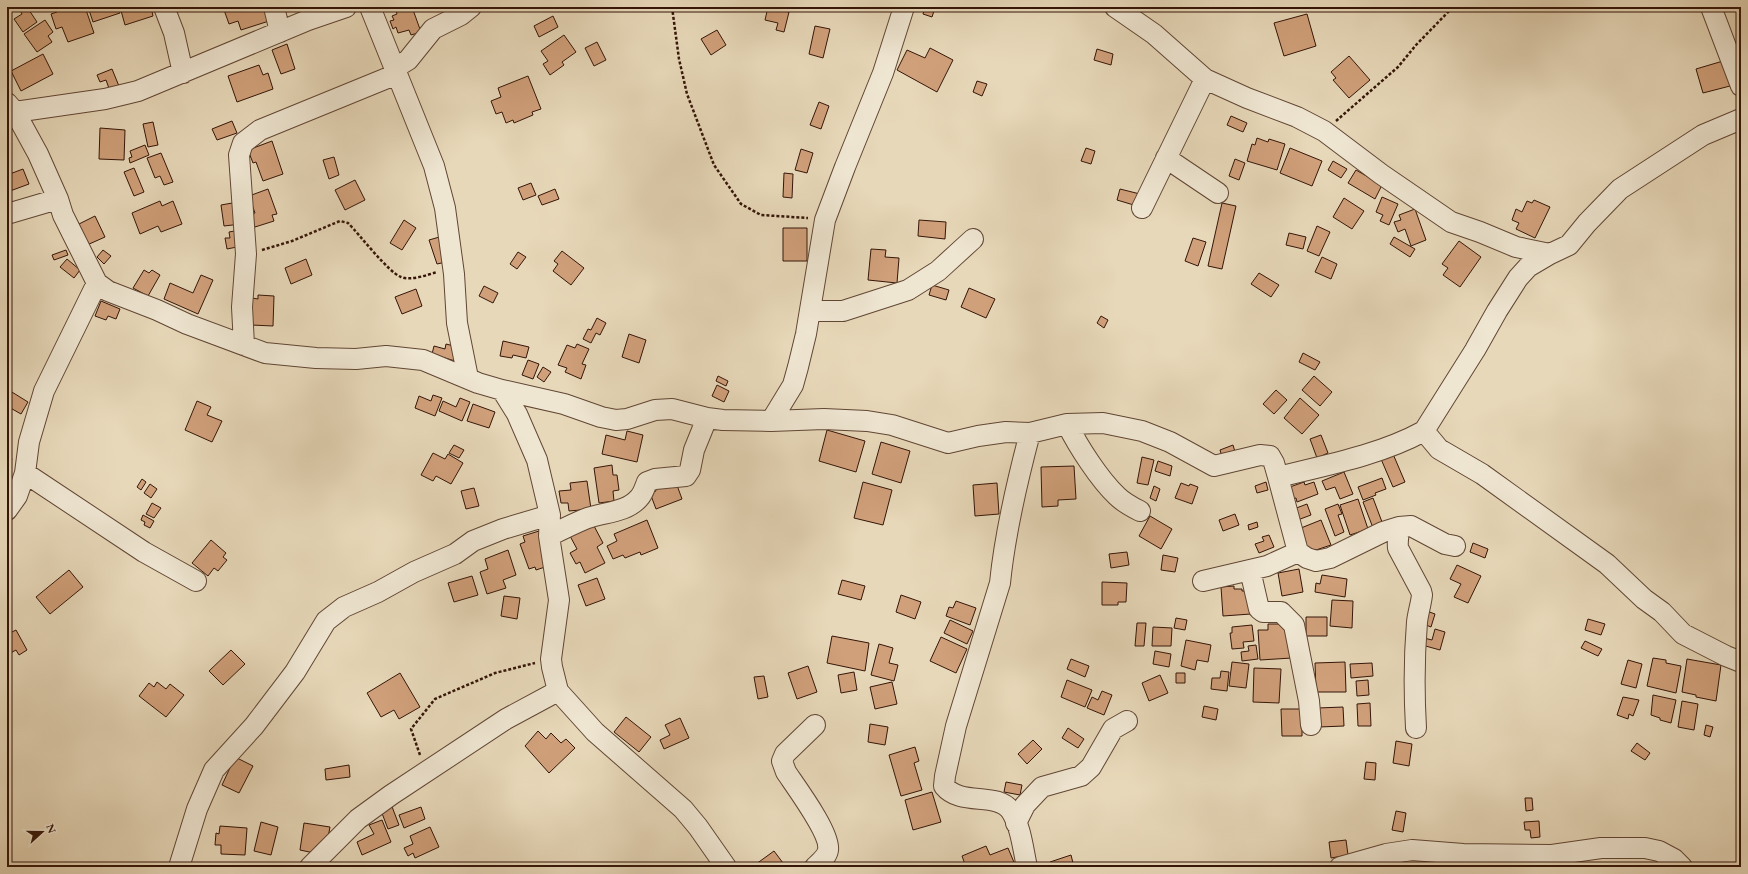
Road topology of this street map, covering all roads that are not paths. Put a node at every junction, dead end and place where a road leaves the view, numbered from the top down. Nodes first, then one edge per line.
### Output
1 (164, 7) edge
2 (274, 7) edge
3 (346, 7) edge
4 (370, 7) edge
5 (471, 7) edge
6 (904, 7) edge
7 (1116, 7) edge
8 (1711, 7) edge
9 (280, 32) junction
10 (396, 71) junction
11 (183, 73) junction
12 (1205, 78) junction
13 (1741, 86) edge
14 (11, 108) edge
15 (1741, 119) edge
16 (1166, 158) junction
17 (1218, 193) dead end
18 (58, 199) junction
19 (1142, 208) dead end
20 (7, 214) edge
21 (973, 239) dead end
22 (1550, 254) junction
23 (96, 283) junction
24 (810, 311) junction
25 (244, 345) junction
26 (468, 378) junction
27 (502, 390) junction
28 (707, 418) junction
29 (772, 421) junction
30 (1067, 424) junction
31 (1424, 431) junction
32 (1030, 433) junction
33 (25, 473) junction
34 (1278, 477) junction
35 (7, 510) edge
36 (1140, 511) dead end
37 (550, 515) junction
38 (1399, 527) junction
39 (549, 536) junction
40 (1455, 546) dead end
41 (1298, 552) junction
42 (1250, 570) junction
43 (196, 581) dead end
44 (1203, 581) dead end
45 (1741, 662) edge
46 (558, 691) junction
47 (1127, 721) dead end
48 (815, 725) dead end
49 (1311, 725) dead end
50 (1416, 728) dead end
51 (1016, 823) junction
52 (1464, 861) edge
53 (179, 867) edge
54 (310, 867) edge
55 (726, 867) edge
56 (815, 867) edge
57 (1027, 867) edge
58 (1340, 867) edge
59 (1682, 867) edge

1 - 11 street
2 - 9 street
3 - 9 street
4 - 10 street
5 - 10 street
6 - 24 street
7 - 12 street
8 - 13 street
9 - 11 street
10 - 25 street
10 - 26 street
11 - 14 street
12 - 16 street
12 - 22 street
14 - 18 street
15 - 22 street
16 - 17 street
16 - 19 street
18 - 20 street
18 - 23 street
21 - 24 street
22 - 31 street
23 - 25 street
23 - 33 street
24 - 29 street
25 - 26 street
26 - 27 street
27 - 28 street
27 - 37 street
28 - 29 street
28 - 39 street
29 - 32 street
30 - 32 street
30 - 34 street
30 - 36 street
31 - 34 street
31 - 45 street
32 - 51 street
33 - 35 street
33 - 43 street
34 - 41 street
37 - 39 street
37 - 53 street
38 - 40 street
38 - 41 street
38 - 50 street
39 - 46 street
41 - 42 street
42 - 44 street
42 - 49 street
46 - 54 street
46 - 55 street
47 - 51 street
48 - 56 street
51 - 57 street
52 - 58 street
52 - 59 street

